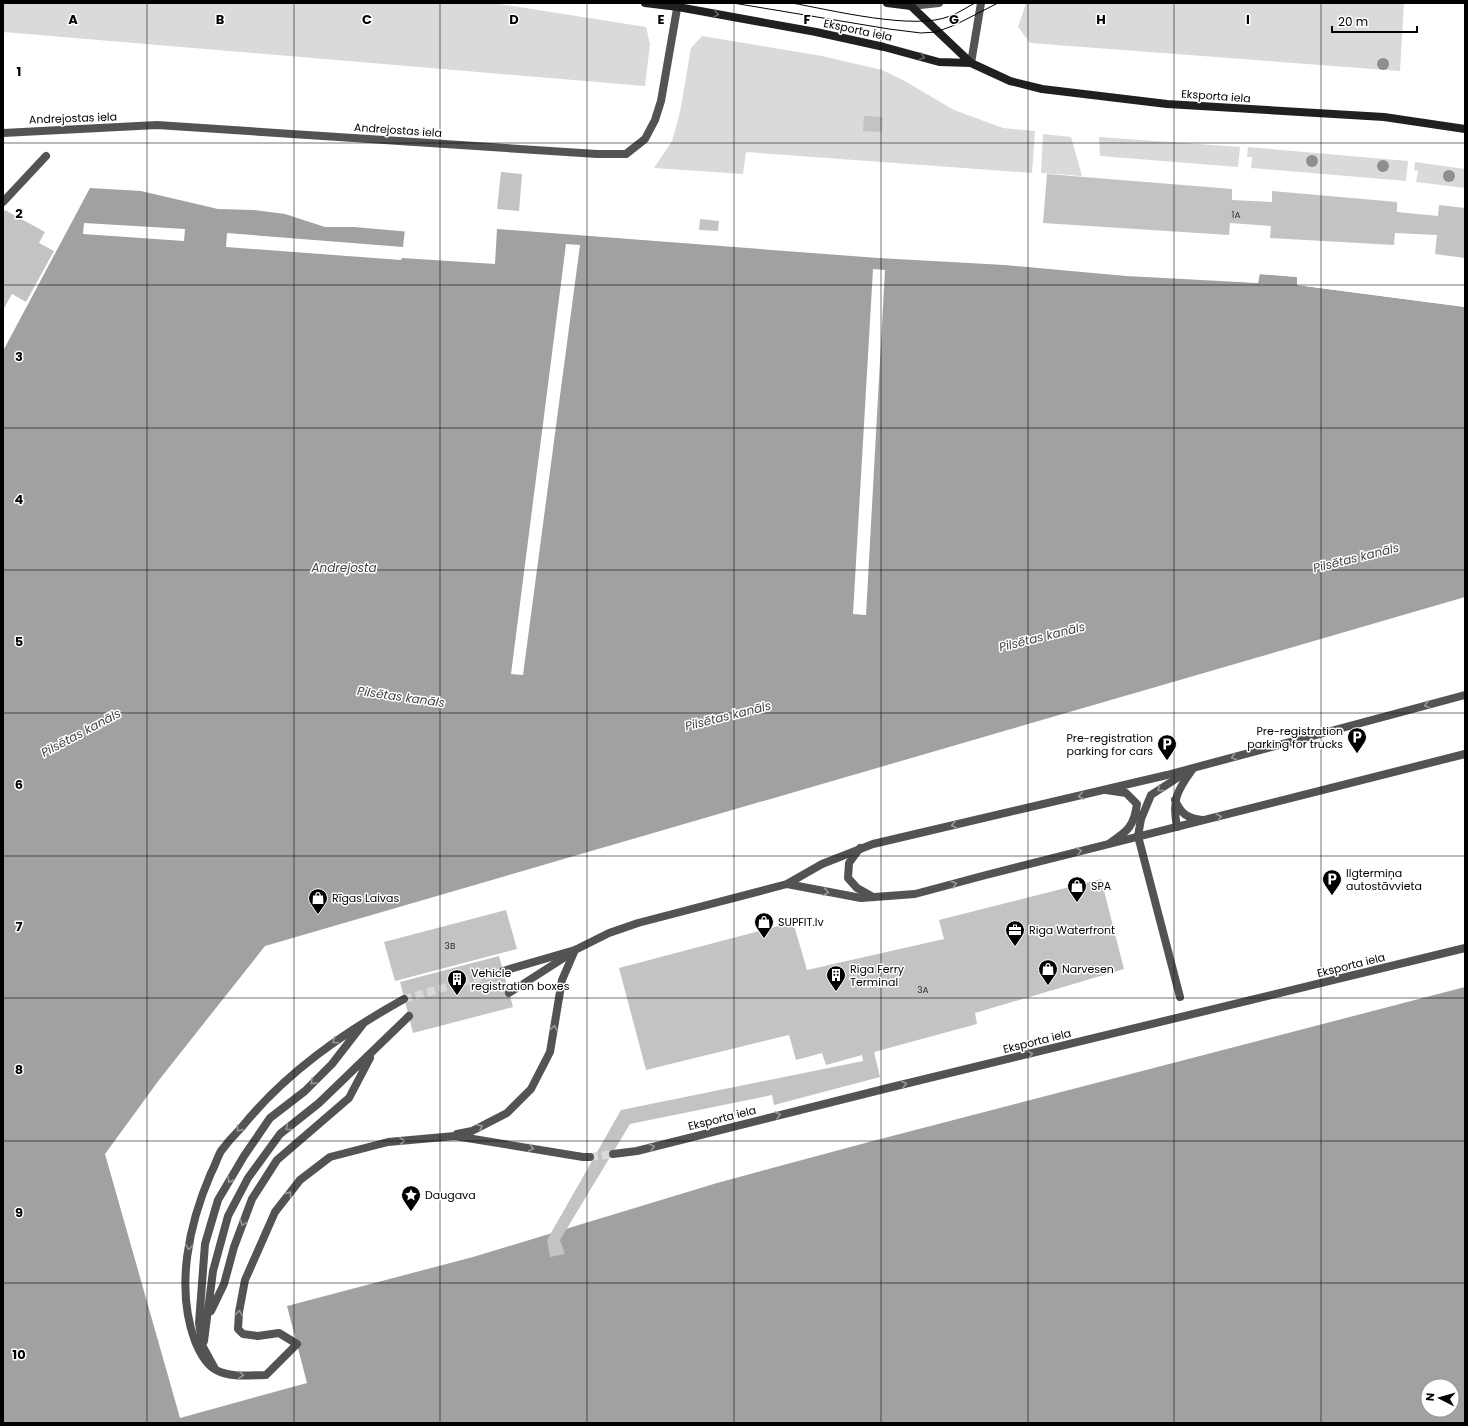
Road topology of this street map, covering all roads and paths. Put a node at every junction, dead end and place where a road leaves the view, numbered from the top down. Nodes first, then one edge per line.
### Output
1 (645, 3) edge
2 (887, 3) edge
3 (939, 3) edge
4 (981, 3) edge
5 (678, 5) edge
6 (911, 6) junction
7 (971, 62) junction
8 (1465, 129) edge
9 (3, 133) edge
10 (46, 156) dead end
11 (3, 202) edge
12 (1465, 695) edge
13 (1465, 754) edge
14 (1193, 768) junction
15 (1106, 790) junction
16 (1174, 800) junction
17 (1205, 820) junction
18 (1177, 827) junction
19 (1138, 836) junction
20 (1110, 844) junction
21 (860, 848) junction
22 (787, 884) junction
23 (873, 897) junction
24 (1465, 948) edge
25 (575, 950) junction
26 (503, 971) tunnel mouth
27 (509, 993) dead end
28 (1180, 996) dead end
29 (404, 999) tunnel mouth
30 (409, 1016) dead end
31 (366, 1020) junction
32 (374, 1050) junction
33 (442, 1137) junction
34 (613, 1154) tunnel mouth
35 (590, 1156) tunnel mouth
36 (208, 1317) junction
37 (203, 1347) junction
38 (215, 1370) junction

1 - 5 main road, Eksporta iela
2 - 6 main road
3 - 6 street
4 - 7 street
5 -> 7 main road, Eksporta iela
5 - 9 street, Andrejostas iela
6 - 7 main road, Eksporta iela
7 - 8 main road, Eksporta iela
10 - 11 street
12 -> 14 street
17 -> 13 street
14 - 15 street
14 - 16 street
14 -> 19 street
15 - 20 street
15 -> 21 street
16 - 17 street
16 - 18 street
17 - 18 street
18 - 19 street
19 - 20 street
19 - 28 street
23 -> 20 street
21 - 22 street
21 - 23 street
22 -> 23 street
22 - 25 street
34 -> 24 street, Eksporta iela
25 - 26 street
25 - 27 street
33 -> 25 street
29 - 31 street
30 - 32 street
31 -> 37 street
31 -> 38 street
32 -> 36 street
32 -> 36 street
33 -> 35 street
38 -> 33 street
36 - 37 street
37 - 38 street

